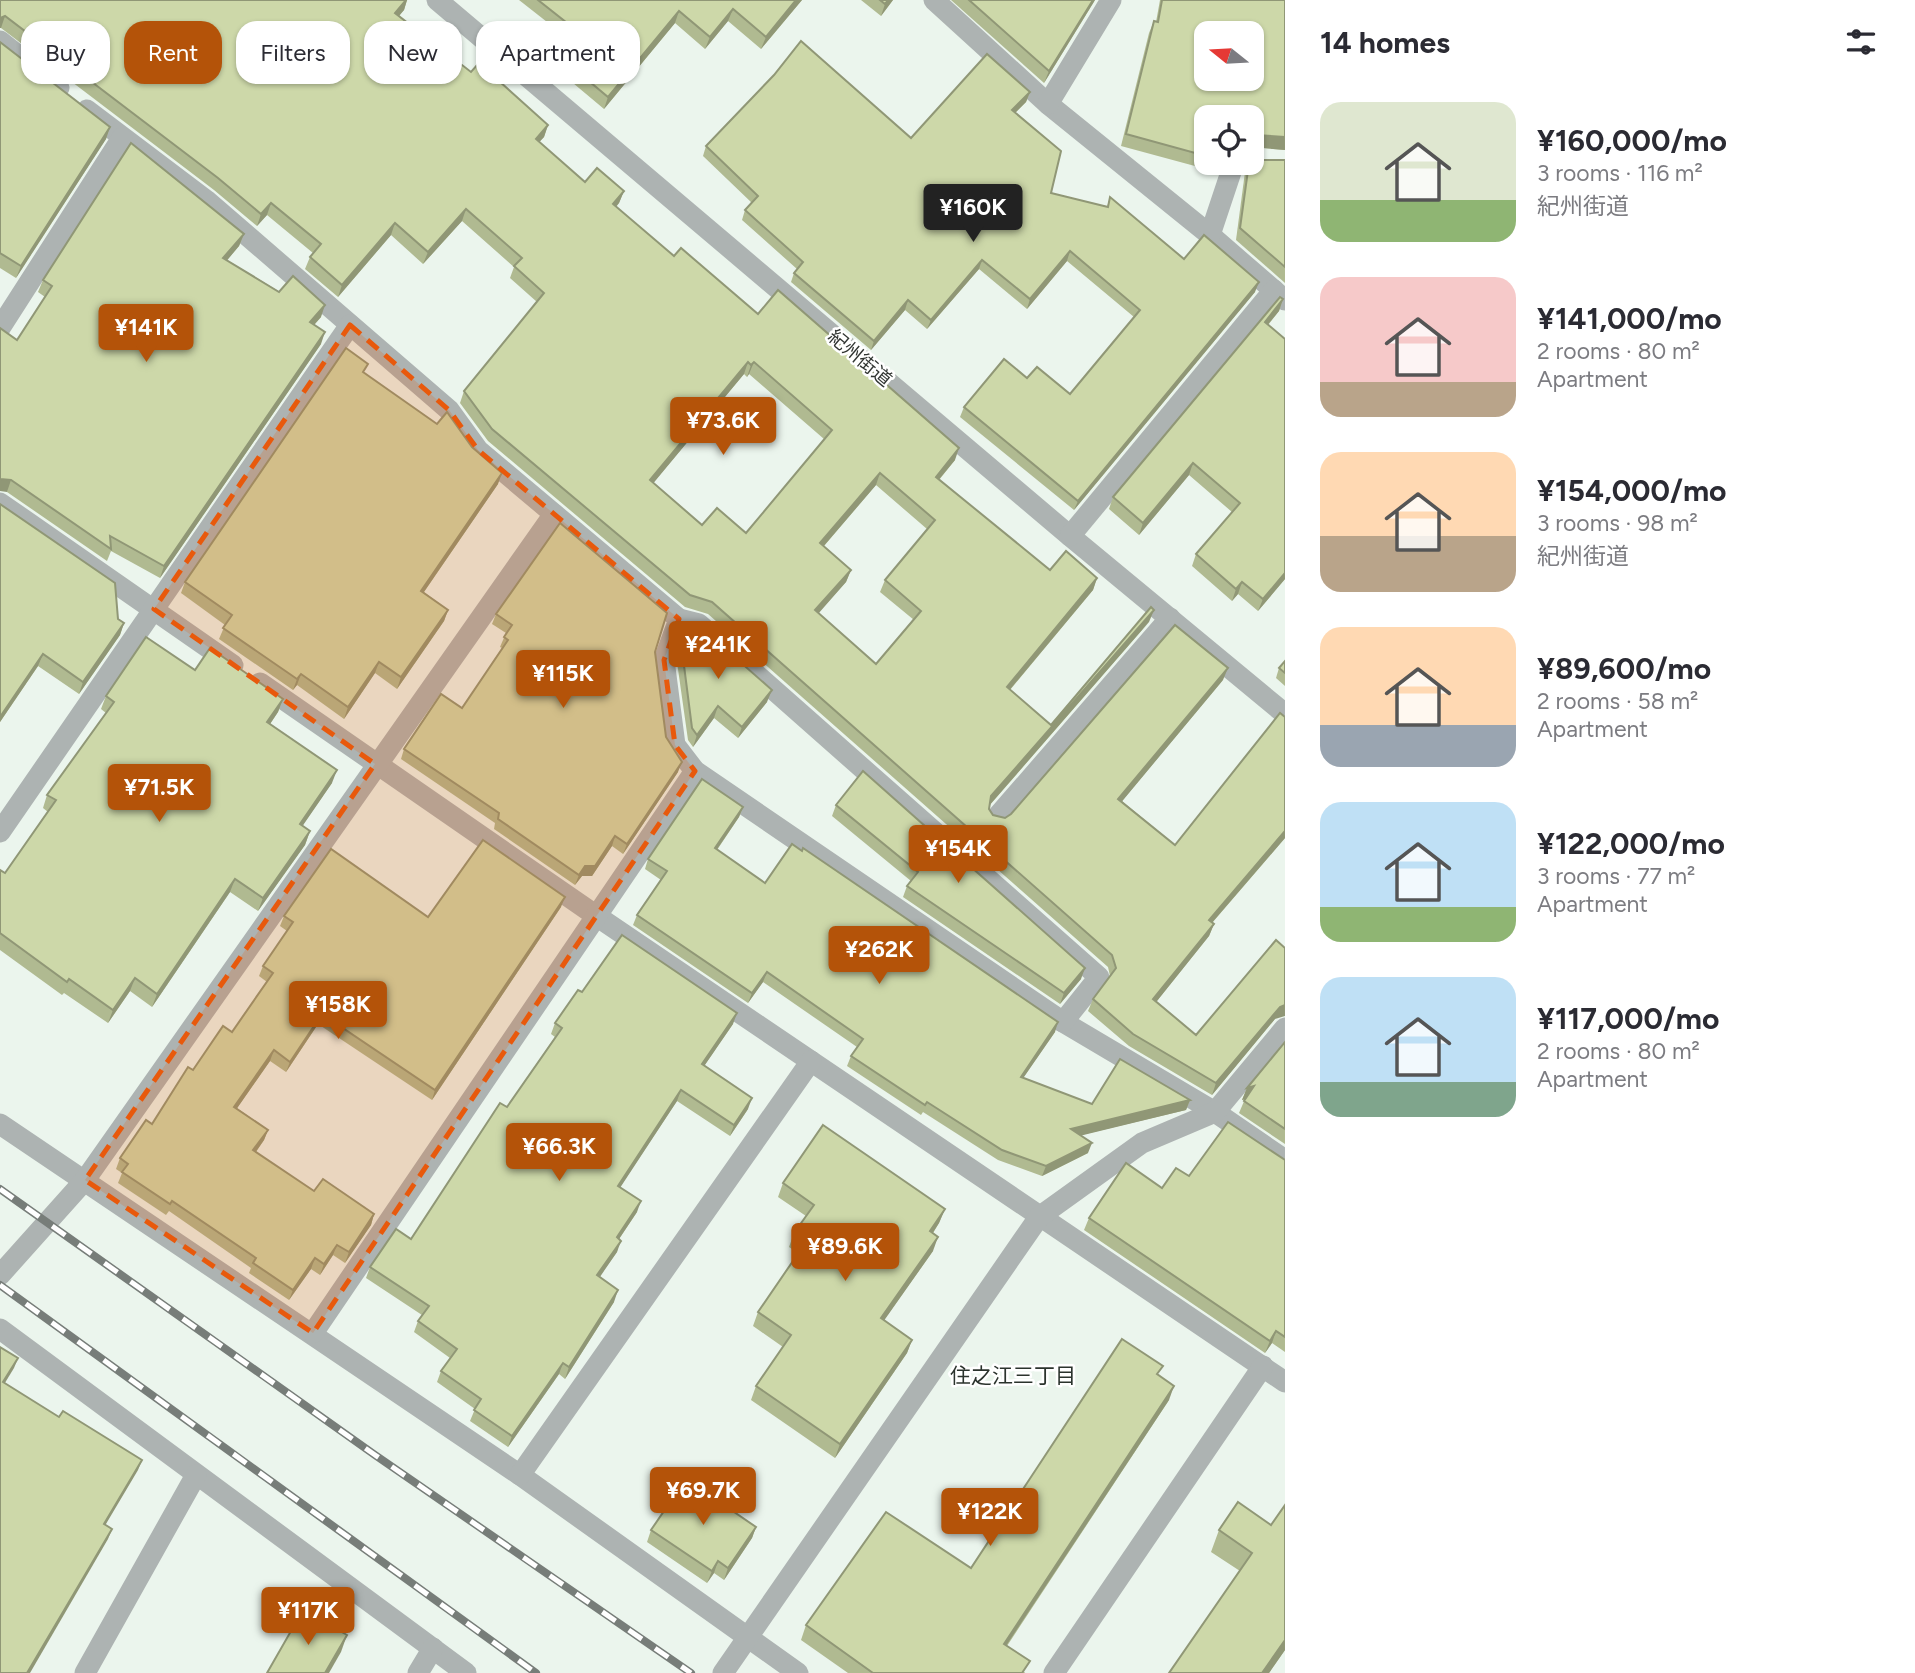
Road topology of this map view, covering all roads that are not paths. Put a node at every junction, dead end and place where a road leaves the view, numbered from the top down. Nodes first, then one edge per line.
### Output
1 (437, 0) edge
2 (1111, 0) edge
3 (938, 1) edge
4 (0, 41) edge
5 (1048, 104) junction
6 (122, 138) junction
7 (1230, 175) edge
8 (1210, 235) junction
9 (1279, 295) edge
10 (350, 325) junction
11 (0, 328) edge
12 (0, 503) edge
13 (554, 514) junction
14 (1070, 536) junction
15 (154, 609) junction
16 (1170, 618) junction
17 (679, 619) junction
18 (1285, 714) edge
19 (375, 764) junction
20 (695, 771) junction
21 (997, 817) edge
22 (0, 832) edge
23 (598, 917) junction
24 (1063, 1022) junction
25 (1285, 1028) edge
26 (811, 1061) junction
27 (1214, 1112) junction
28 (0, 1124) edge
29 (1285, 1160) edge
30 (85, 1180) junction
31 (1039, 1217) junction
32 (0, 1275) edge
33 (0, 1329) edge
34 (313, 1333) junction
35 (1263, 1366) junction
36 (1285, 1382) edge
37 (196, 1475) junction
38 (520, 1475) junction
39 (748, 1637) junction
40 (432, 1648) junction
41 (85, 1673) edge
42 (418, 1673) edge
43 (466, 1673) edge
44 (723, 1673) edge
45 (798, 1673) edge
46 (1054, 1673) edge

1 - 14 street, 紀州街道
2 - 5 street
3 - 5 street
4 - 6 street
5 - 8 street
6 - 10 street
6 - 11 street
7 - 8 street
8 - 9 street
9 - 14 street
10 - 13 street
10 - 15 street
12 - 15 street
13 - 17 street
13 - 19 street
14 - 16 street, 紀州街道
15 - 19 street
15 - 22 street
16 - 18 street, 紀州街道
16 - 21 street
17 - 20 street
17 - 24 street
19 - 23 street
19 - 30 street
20 - 23 street
20 - 24 street
23 - 26 street
23 - 34 street
24 - 27 street
25 - 27 street
26 - 31 street
26 - 38 street
27 - 29 street
27 - 31 street
28 - 30 street
30 - 32 street
30 - 34 street
31 - 35 street
31 - 39 street
33 - 37 street
34 - 38 street
35 - 36 street
35 - 46 street
37 - 40 street
37 - 41 street
38 - 39 street
39 - 44 street
39 - 45 street
40 - 42 street
40 - 43 street

